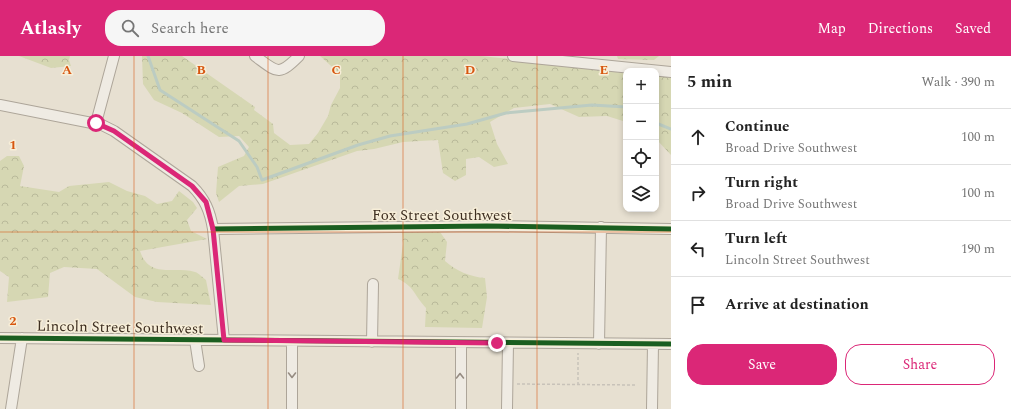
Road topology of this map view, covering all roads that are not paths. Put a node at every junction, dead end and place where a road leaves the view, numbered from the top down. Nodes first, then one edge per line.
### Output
1 (114, 56) edge
2 (255, 56) edge
3 (299, 56) edge
4 (513, 56) edge
5 (671, 72) edge
6 (0, 105) edge
7 (96, 123) junction
8 (601, 227) junction
9 (213, 229) junction
10 (671, 229) edge
11 (373, 284) dead end
12 (0, 338) edge
13 (22, 338) junction
14 (195, 340) junction
15 (224, 340) junction
16 (292, 341) junction
17 (372, 342) junction
18 (461, 342) junction
19 (508, 343) junction
20 (599, 344) junction
21 (653, 344) junction
22 (671, 344) edge
23 (199, 366) dead end
24 (11, 409) edge
25 (292, 409) edge
26 (460, 409) edge
27 (507, 409) edge
28 (652, 409) edge

1 - 7 street
2 - 3 street
4 - 5 street
6 - 7 street
7 - 9 street
8 - 9 street, Fox Street Southwest
8 - 10 street, Fox Street Southwest
8 - 20 street
9 - 15 street
11 - 17 street
12 - 13 street, Lincoln Street Southwest
13 - 14 street, Lincoln Street Southwest
13 - 24 street
14 - 15 street, Lincoln Street Southwest
14 - 23 street
15 - 16 street, Lincoln Street Southwest
16 - 17 street, Lincoln Street Southwest
16 -> 25 street
17 - 18 street, Lincoln Street Southwest
18 - 19 street, Lincoln Street Southwest
26 -> 18 street
19 - 20 street, Lincoln Street Southwest
19 - 27 street
20 - 21 street, Lincoln Street Southwest
21 - 22 street, Lincoln Street Southwest
21 - 28 street

